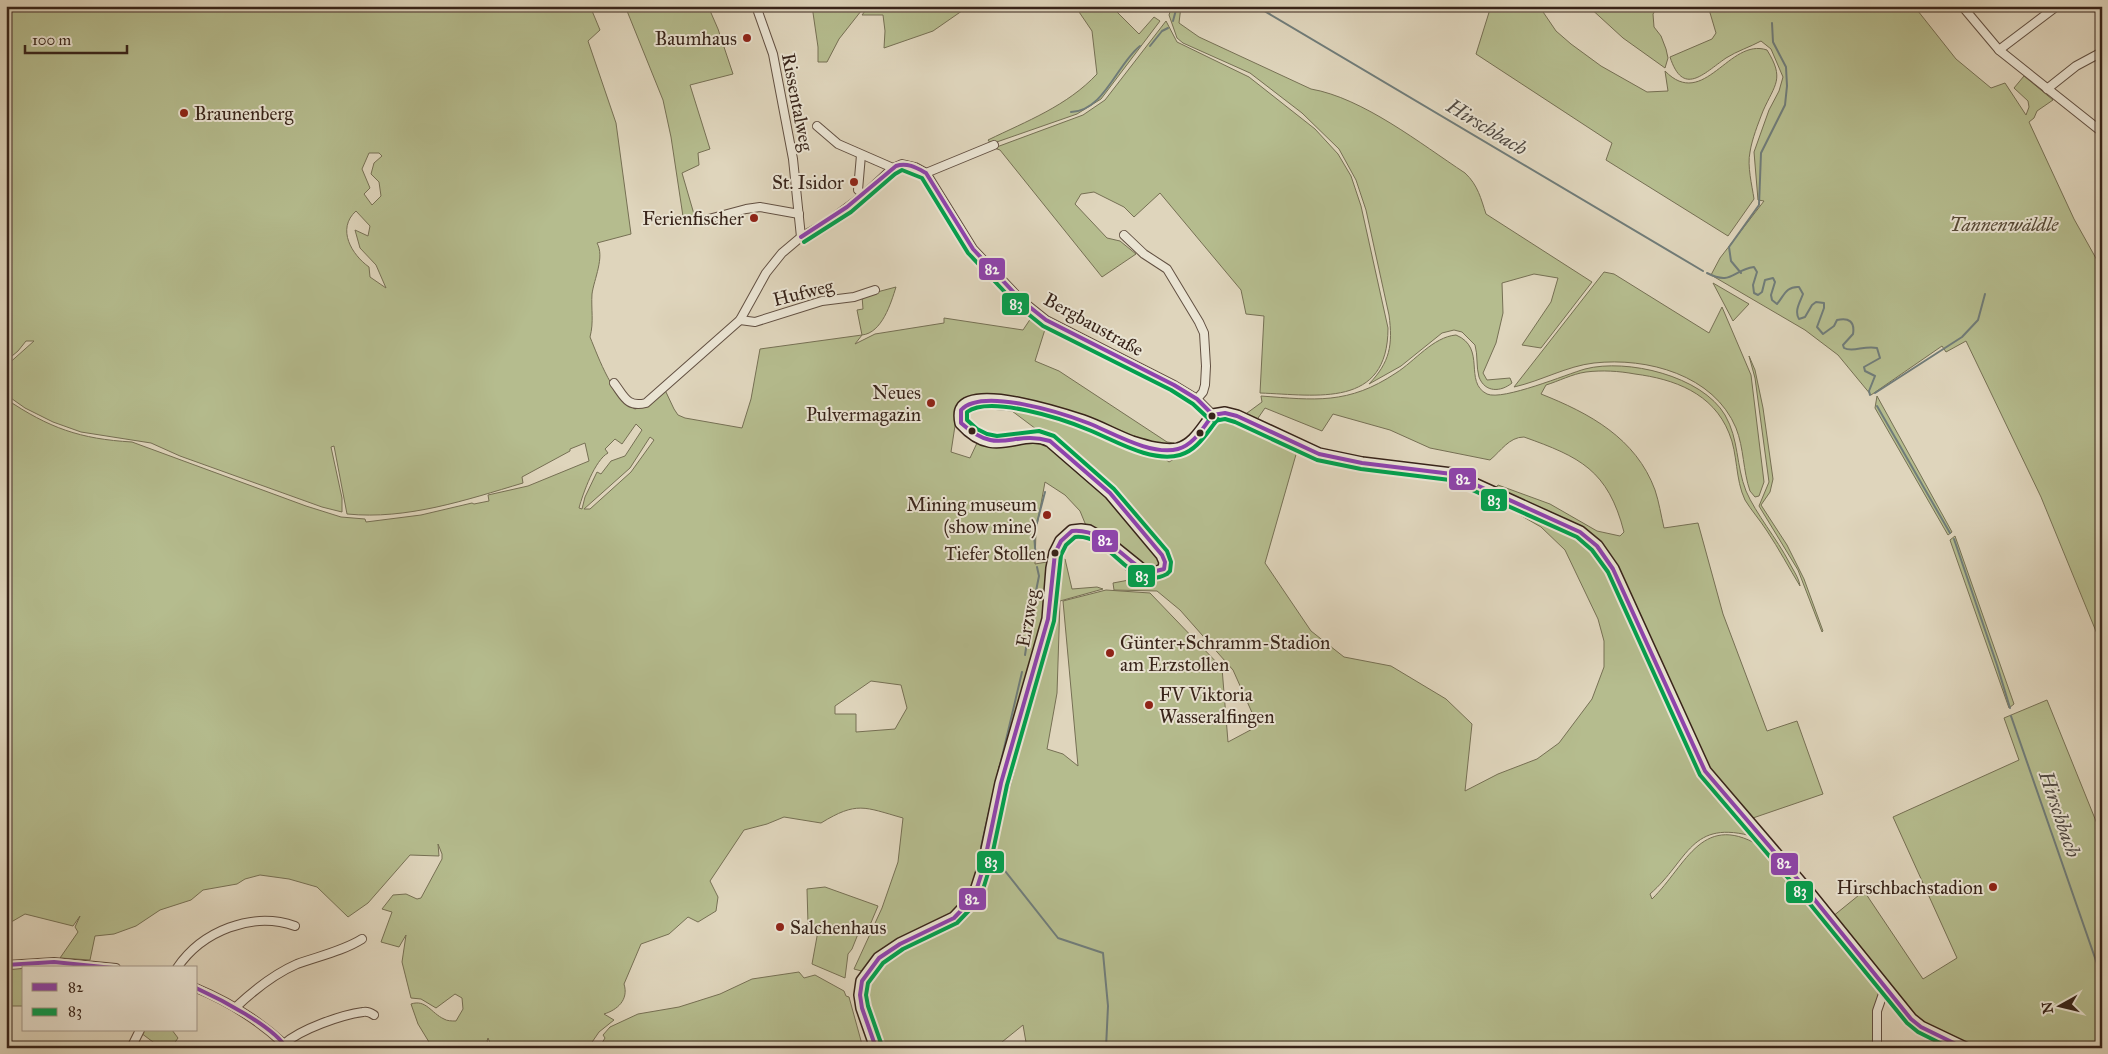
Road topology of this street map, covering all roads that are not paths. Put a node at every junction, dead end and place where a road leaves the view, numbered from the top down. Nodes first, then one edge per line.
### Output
1 (756, 6) edge
2 (1962, 6) edge
3 (2057, 6) edge
4 (1999, 50) junction
5 (2102, 52) edge
6 (2047, 89) junction
7 (817, 126) dead end
8 (2102, 132) edge
9 (994, 145) dead end
10 (861, 155) junction
11 (893, 168) junction
12 (926, 173) junction
13 (864, 195) junction
14 (799, 214) junction
15 (701, 221) dead end
16 (1124, 234) dead end
17 (801, 237) junction
18 (875, 290) dead end
19 (740, 320) junction
20 (614, 383) dead end
21 (1197, 399) junction
22 (1213, 415) junction
23 (294, 926) dead end
24 (362, 939) dead end
25 (6, 965) edge
26 (95, 966) edge
27 (179, 966) edge
28 (1885, 988) junction
29 (198, 989) edge
30 (236, 1007) junction
31 (374, 1015) dead end
32 (139, 1032) edge
33 (6, 1046) edge
34 (285, 1046) edge
35 (13, 1048) edge
36 (131, 1048) edge
37 (876, 1048) edge
38 (1877, 1048) edge
39 (1965, 1048) edge

1 - 14 street, Rissentalweg
2 - 4 street
3 - 4 street
4 - 6 street
5 - 6 street
6 - 8 street
7 - 10 street
9 - 12 street
10 - 11 street
10 - 13 street
11 - 12 street
11 - 13 street
12 - 21 street, Bergbaustraße
13 - 17 street
14 - 15 street
14 - 17 street, Rissentalweg
16 - 21 street
17 - 19 street
18 - 19 street, Hufweg
19 - 20 street
21 - 22 street, Bergbaustraße
22 - 28 street
22 - 37 street, Erzweg
23 - 27 street
24 - 30 street
25 - 26 street
28 - 38 street
28 - 39 street
29 - 30 street
30 - 34 street
31 - 34 street
32 - 36 street
33 - 35 street

